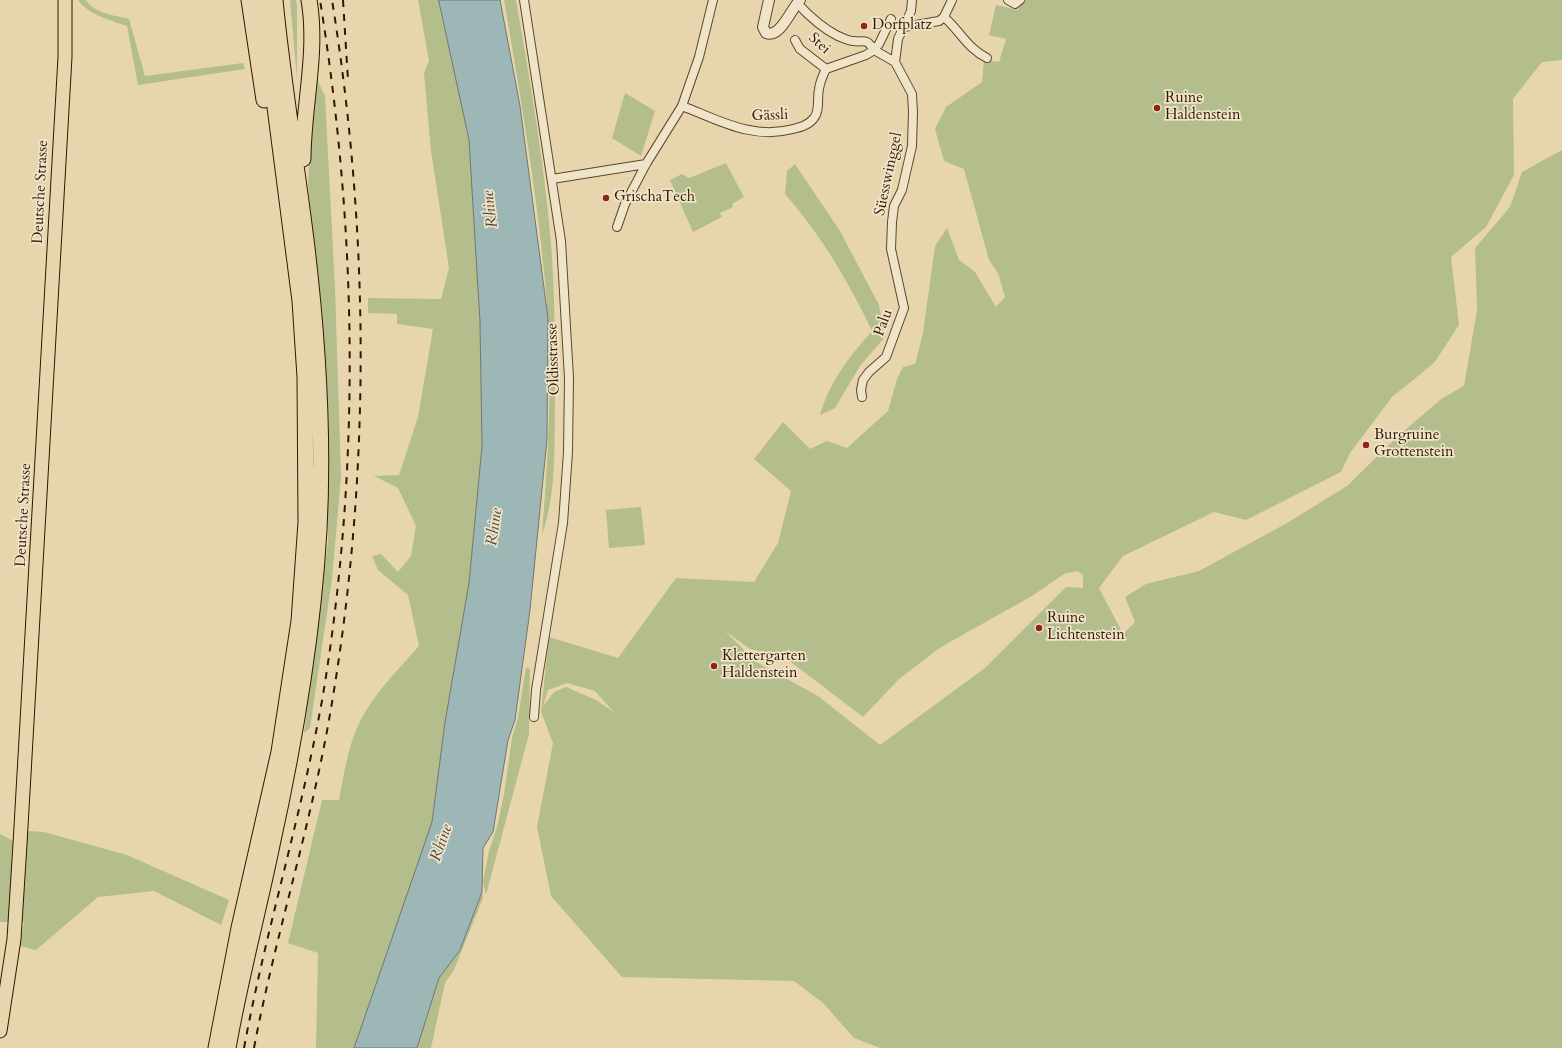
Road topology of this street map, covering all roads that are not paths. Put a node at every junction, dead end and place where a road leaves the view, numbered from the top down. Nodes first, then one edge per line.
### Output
1 (65, 0) edge
2 (249, 0) edge
3 (263, 0) edge
4 (276, 0) edge
5 (309, 0) edge
6 (524, 0) edge
7 (713, 0) edge
8 (769, 0) edge
9 (912, 0) edge
10 (952, 0) edge
11 (1008, 0) edge
12 (1020, 0) edge
13 (798, 1) edge
14 (944, 17) junction
15 (891, 19) dead end
16 (904, 27) junction
17 (795, 40) dead end
18 (874, 50) junction
19 (987, 58) dead end
20 (896, 62) junction
21 (826, 68) junction
22 (682, 106) junction
23 (646, 164) junction
24 (552, 179) junction
25 (617, 227) dead end
26 (892, 249) joint
27 (307, 250) junction
28 (297, 273) junction
29 (862, 397) dead end
30 (534, 717) dead end
31 (0, 1031) edge
32 (216, 1048) edge
33 (228, 1048) edge

1 - 31 main road, Deutsche Strasse
2 - 28 highway
3 - 28 highway
4 - 27 highway
5 - 27 highway
6 - 24 street, Oldisstrasse
7 - 22 street
8 - 13 street
9 - 16 street
10 - 14 street
11 - 12 street
13 - 18 street
14 - 16 street
14 - 19 street
15 - 18 street
16 - 20 street
17 - 21 street, Stei
18 - 20 street
18 - 21 street
20 - 26 street, Süesswinggel
21 - 22 street, Gässli
22 - 23 street
23 - 24 street
23 - 25 street
24 - 30 street, Oldisstrasse
26 - 29 street, Palu
27 - 33 highway
28 - 32 highway

